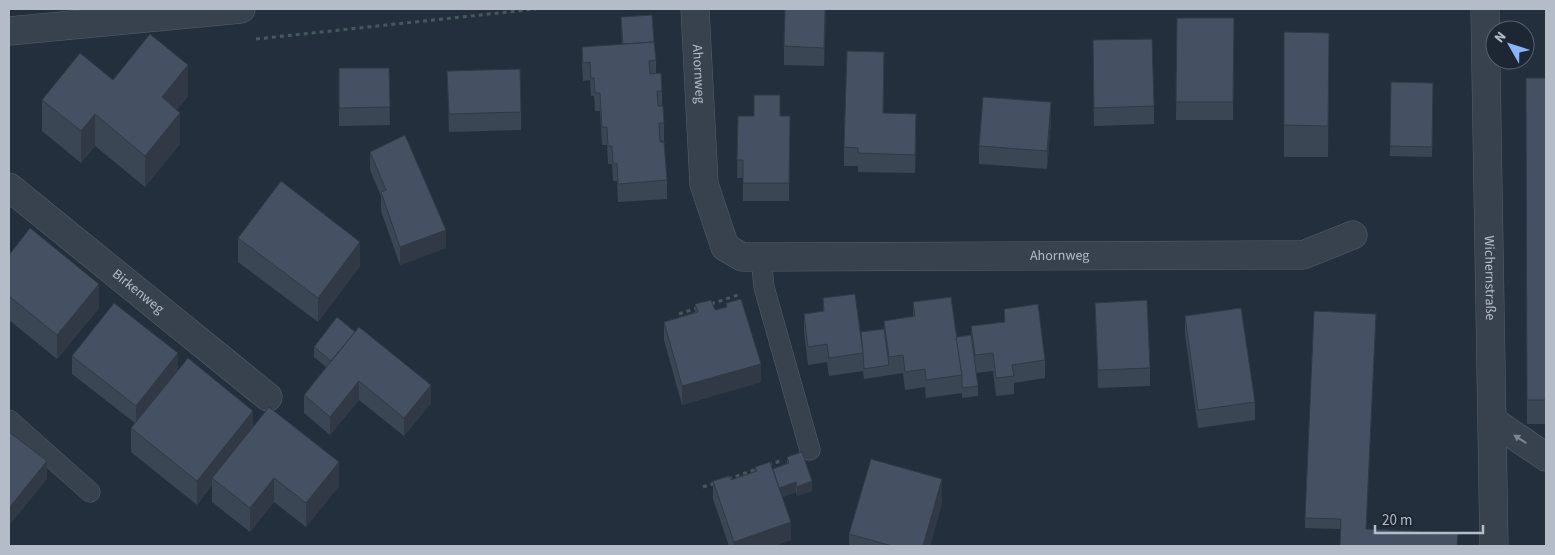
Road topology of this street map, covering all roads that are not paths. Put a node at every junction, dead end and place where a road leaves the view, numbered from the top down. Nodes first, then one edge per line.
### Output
1 (241, 9) edge
2 (695, 9) edge
3 (1484, 9) edge
4 (9, 31) edge
5 (9, 187) edge
6 (1353, 235) dead end
7 (761, 257) junction
8 (268, 397) dead end
9 (9, 420) edge
10 (1493, 421) junction
11 (810, 450) road end
12 (1546, 457) edge
13 (90, 492) dead end
14 (1494, 546) edge

1 - 4 street
2 - 7 street, Ahornweg
3 - 10 street, Wichernstraße
5 - 8 street, Birkenweg
6 - 7 street, Ahornweg
7 - 11 lane
9 - 13 lane
12 -> 10 street
10 - 14 street, Wichernstraße

